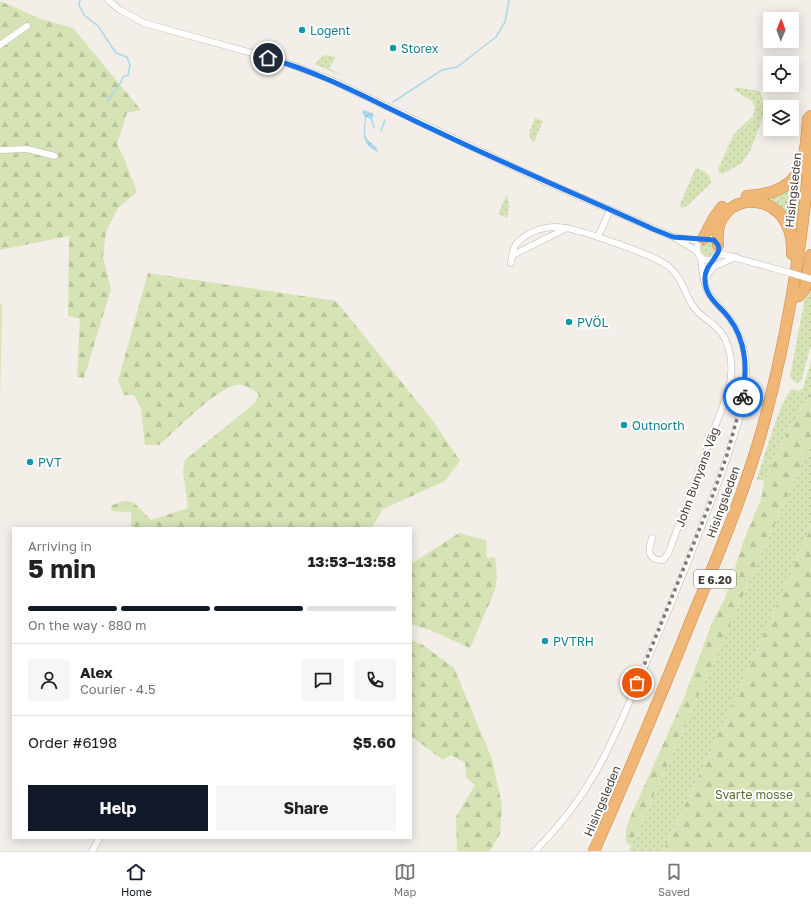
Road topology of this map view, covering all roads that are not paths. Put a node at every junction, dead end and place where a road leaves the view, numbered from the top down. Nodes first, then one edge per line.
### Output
1 (108, 0) edge
2 (27, 26) dead end
3 (0, 45) edge
4 (811, 116) edge
5 (811, 143) edge
6 (0, 150) edge
7 (55, 156) dead end
8 (811, 209) edge
9 (610, 210) junction
10 (567, 228) junction
11 (598, 237) junction
12 (673, 237) junction
13 (702, 240) junction
14 (717, 252) junction
15 (699, 254) junction
16 (514, 255) junction
17 (811, 255) edge
18 (736, 257) junction
19 (511, 263) dead end
20 (811, 279) edge
21 (704, 280) junction
22 (799, 296) junction
23 (786, 329) junction
24 (652, 538) dead end
25 (99, 839) edge
26 (92, 851) edge
27 (535, 851) edge
28 (594, 851) edge
29 (602, 851) edge

1 - 9 street
2 - 3 street
4 - 13 highway
5 - 23 highway, Hisingsleden / E 6.20
6 - 7 street
8 - 22 highway, Hisingsleden / E 6.20
9 - 11 street
9 - 12 street
10 - 11 street, John Bunyans Väg
10 - 16 street
10 - 16 street, John Bunyans Väg
11 - 24 street, John Bunyans Väg
12 - 13 street
12 - 15 street
13 - 14 street
13 - 15 street
14 - 15 street
14 - 18 street
14 - 21 street
14 - 23 highway
15 - 21 street
16 - 19 street, John Bunyans Väg
17 - 22 highway
18 - 20 street, bridge
18 - 21 street
21 - 27 street
22 - 29 highway, Hisingsleden / E 6.20
23 - 28 highway, Hisingsleden / E 6.20
25 - 26 street

